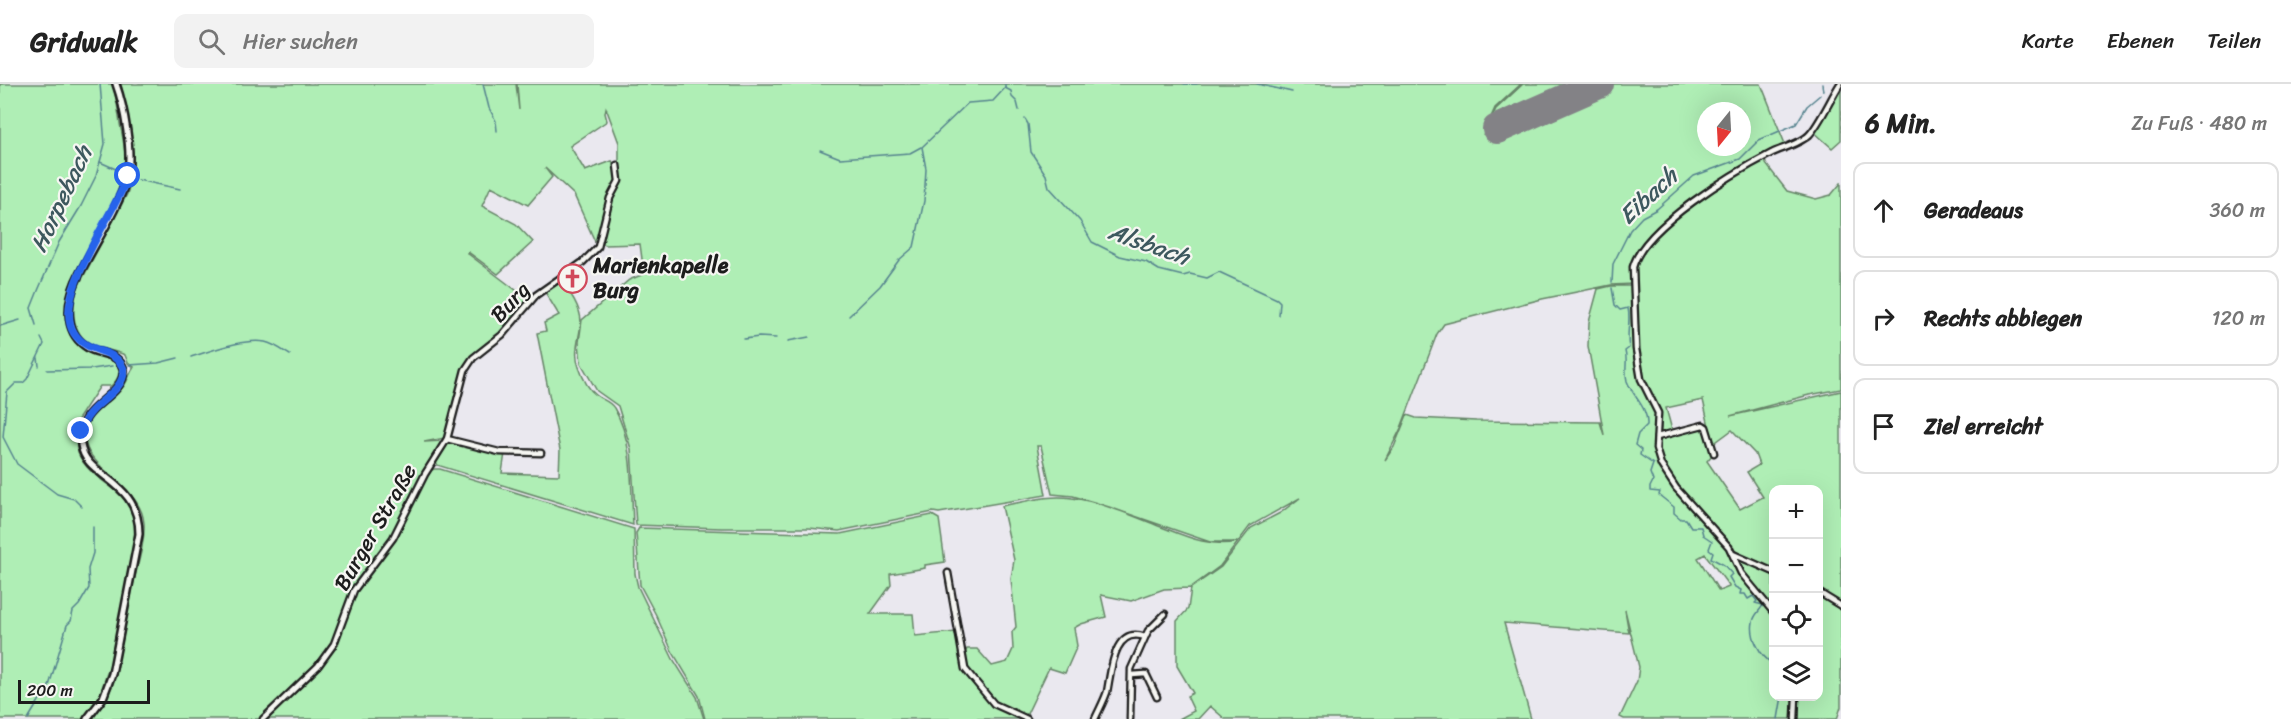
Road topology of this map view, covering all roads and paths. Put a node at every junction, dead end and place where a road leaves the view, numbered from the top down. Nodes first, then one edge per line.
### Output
1 (116, 84) edge
2 (1840, 84) edge
3 (617, 165) dead end
4 (1657, 437) junction
5 (447, 439) junction
6 (541, 453) dead end
7 (1714, 453) dead end
8 (431, 464) joint
9 (1733, 554) junction
10 (1769, 570) edge
11 (948, 573) dead end
12 (1820, 593) edge
13 (1841, 606) edge
14 (1769, 608) edge
15 (1165, 614) dead end
16 (1145, 637) junction
17 (1132, 675) junction
18 (1158, 697) dead end
19 (1796, 701) edge
20 (87, 719) edge
21 (263, 719) edge
22 (1027, 719) edge
23 (1095, 719) edge
24 (1130, 719) edge
25 (1796, 719) edge

1 - 20 street
2 - 4 street
3 - 5 street, Burg
4 - 7 street
4 - 9 street
5 - 6 street
5 - 8 street, Burg
8 - 21 street, Burger Straße
9 - 10 street
9 - 14 street
11 - 22 street
12 - 13 street
15 - 16 street
16 - 17 street
16 - 23 street
17 - 18 street
17 - 24 street
19 - 25 street

